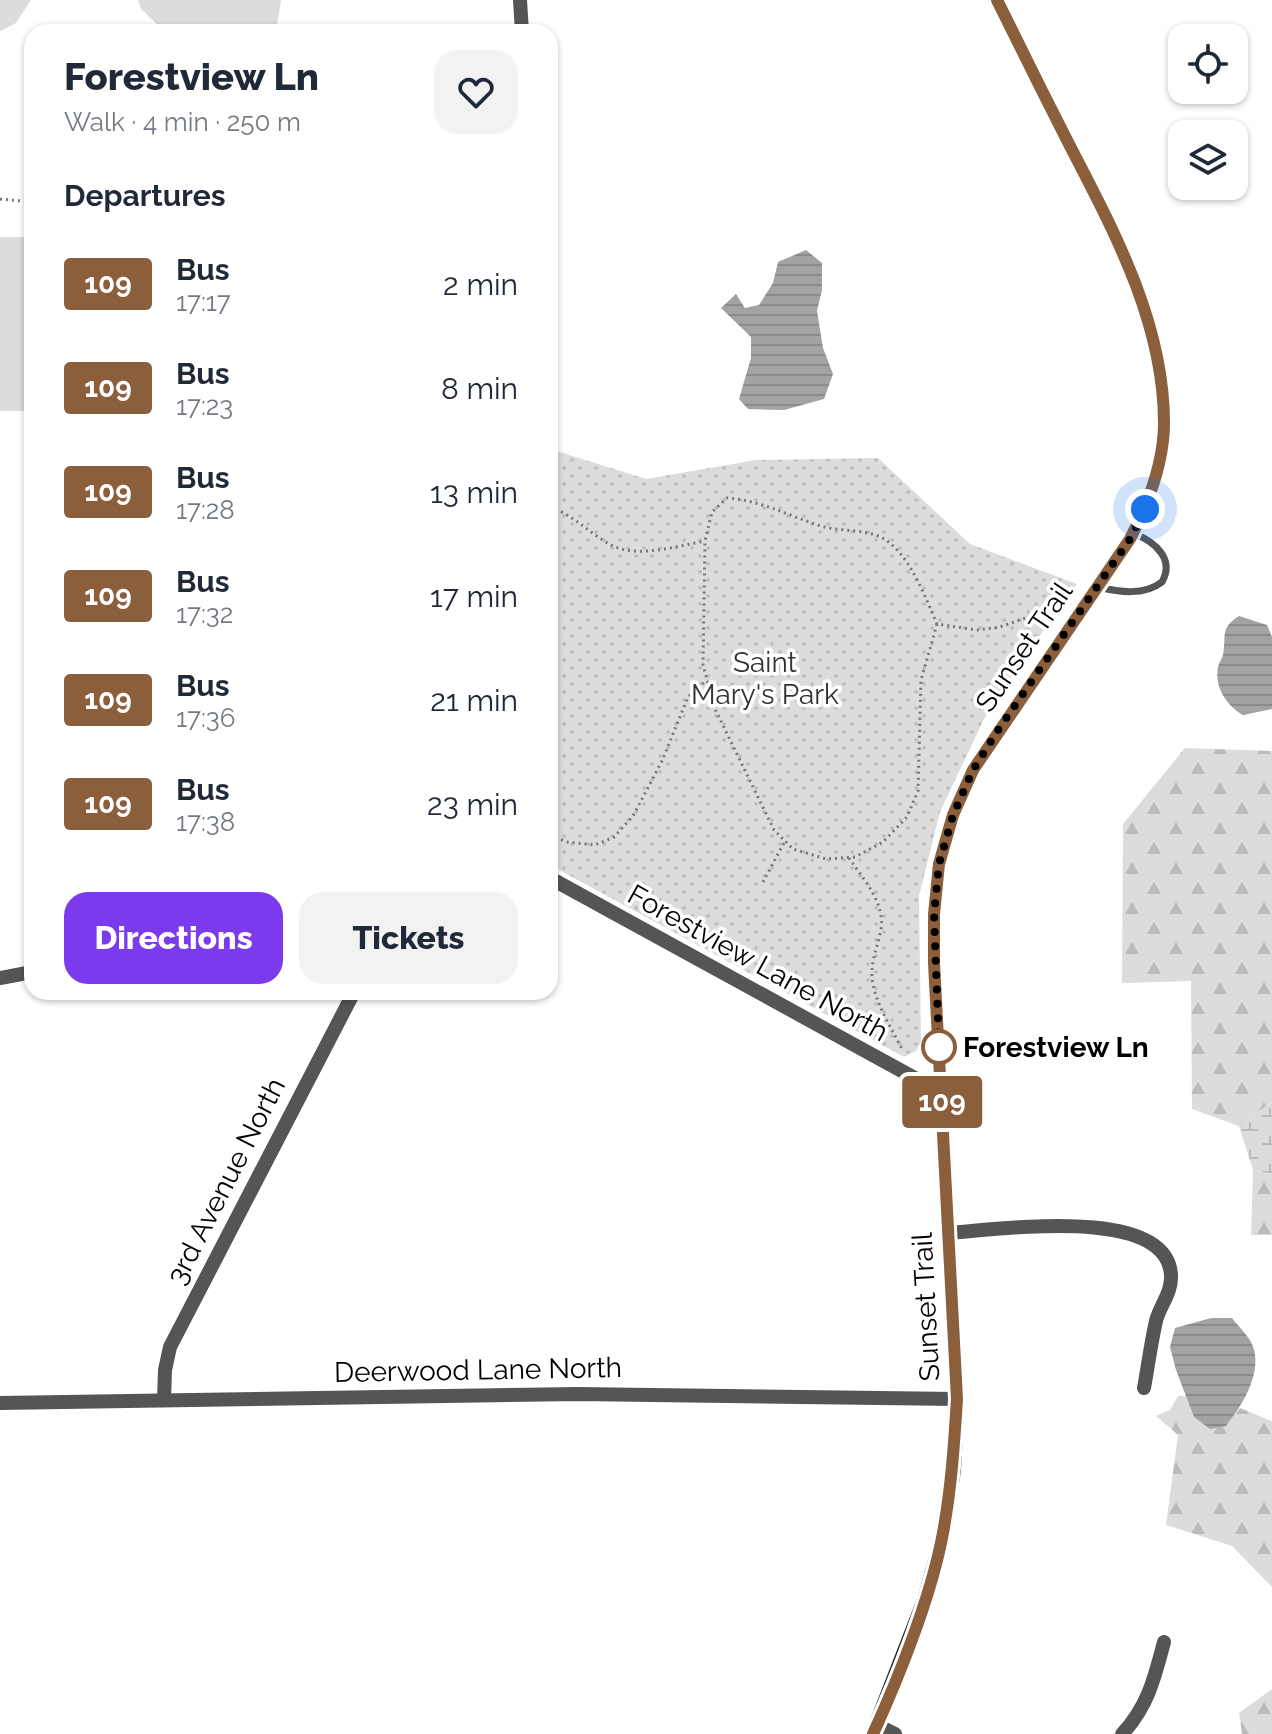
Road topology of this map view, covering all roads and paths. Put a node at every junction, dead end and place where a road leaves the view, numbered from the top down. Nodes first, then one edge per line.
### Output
1 (520, 0) edge
2 (997, 0) edge
3 (522, 24) edge
4 (0, 199) edge
5 (24, 201) edge
6 (558, 510) edge
7 (1133, 533) junction
8 (705, 541) junction
9 (1096, 587) junction
10 (1069, 602) dead end
11 (937, 624) junction
12 (707, 680) junction
13 (558, 838) edge
14 (785, 841) junction
15 (849, 858) junction
16 (558, 882) edge
17 (763, 882) dead end
18 (24, 974) edge
19 (0, 978) edge
20 (350, 1000) edge
21 (903, 1051) dead end
22 (942, 1093) junction
23 (949, 1233) junction
24 (1144, 1388) dead end
25 (957, 1399) junction
26 (164, 1400) junction
27 (0, 1403) edge
28 (1164, 1642) dead end
29 (875, 1730) edge
30 (895, 1734) edge
31 (1122, 1734) edge

1 - 3 street
2 - 7 street, Sunset Trail
4 - 5 path
6 - 8 path
7 - 9 street, Sunset Trail
7 - 9 lane
8 - 11 path
8 - 12 path
9 - 22 street, Sunset Trail
10 - 11 path
11 - 15 path
12 - 13 path
12 - 14 path
14 - 15 path
14 - 17 path
15 - 21 path
16 - 22 street, Forestview Lane North
18 - 19 street
20 - 26 street, 3rd Avenue North
22 - 23 street, Sunset Trail
23 - 24 street
23 - 25 street, Sunset Trail
25 - 26 street, Deerwood Lane North
25 - 29 street, Sunset Trail
26 - 27 street, Deerwood Lane North
28 - 31 street
29 - 30 street

